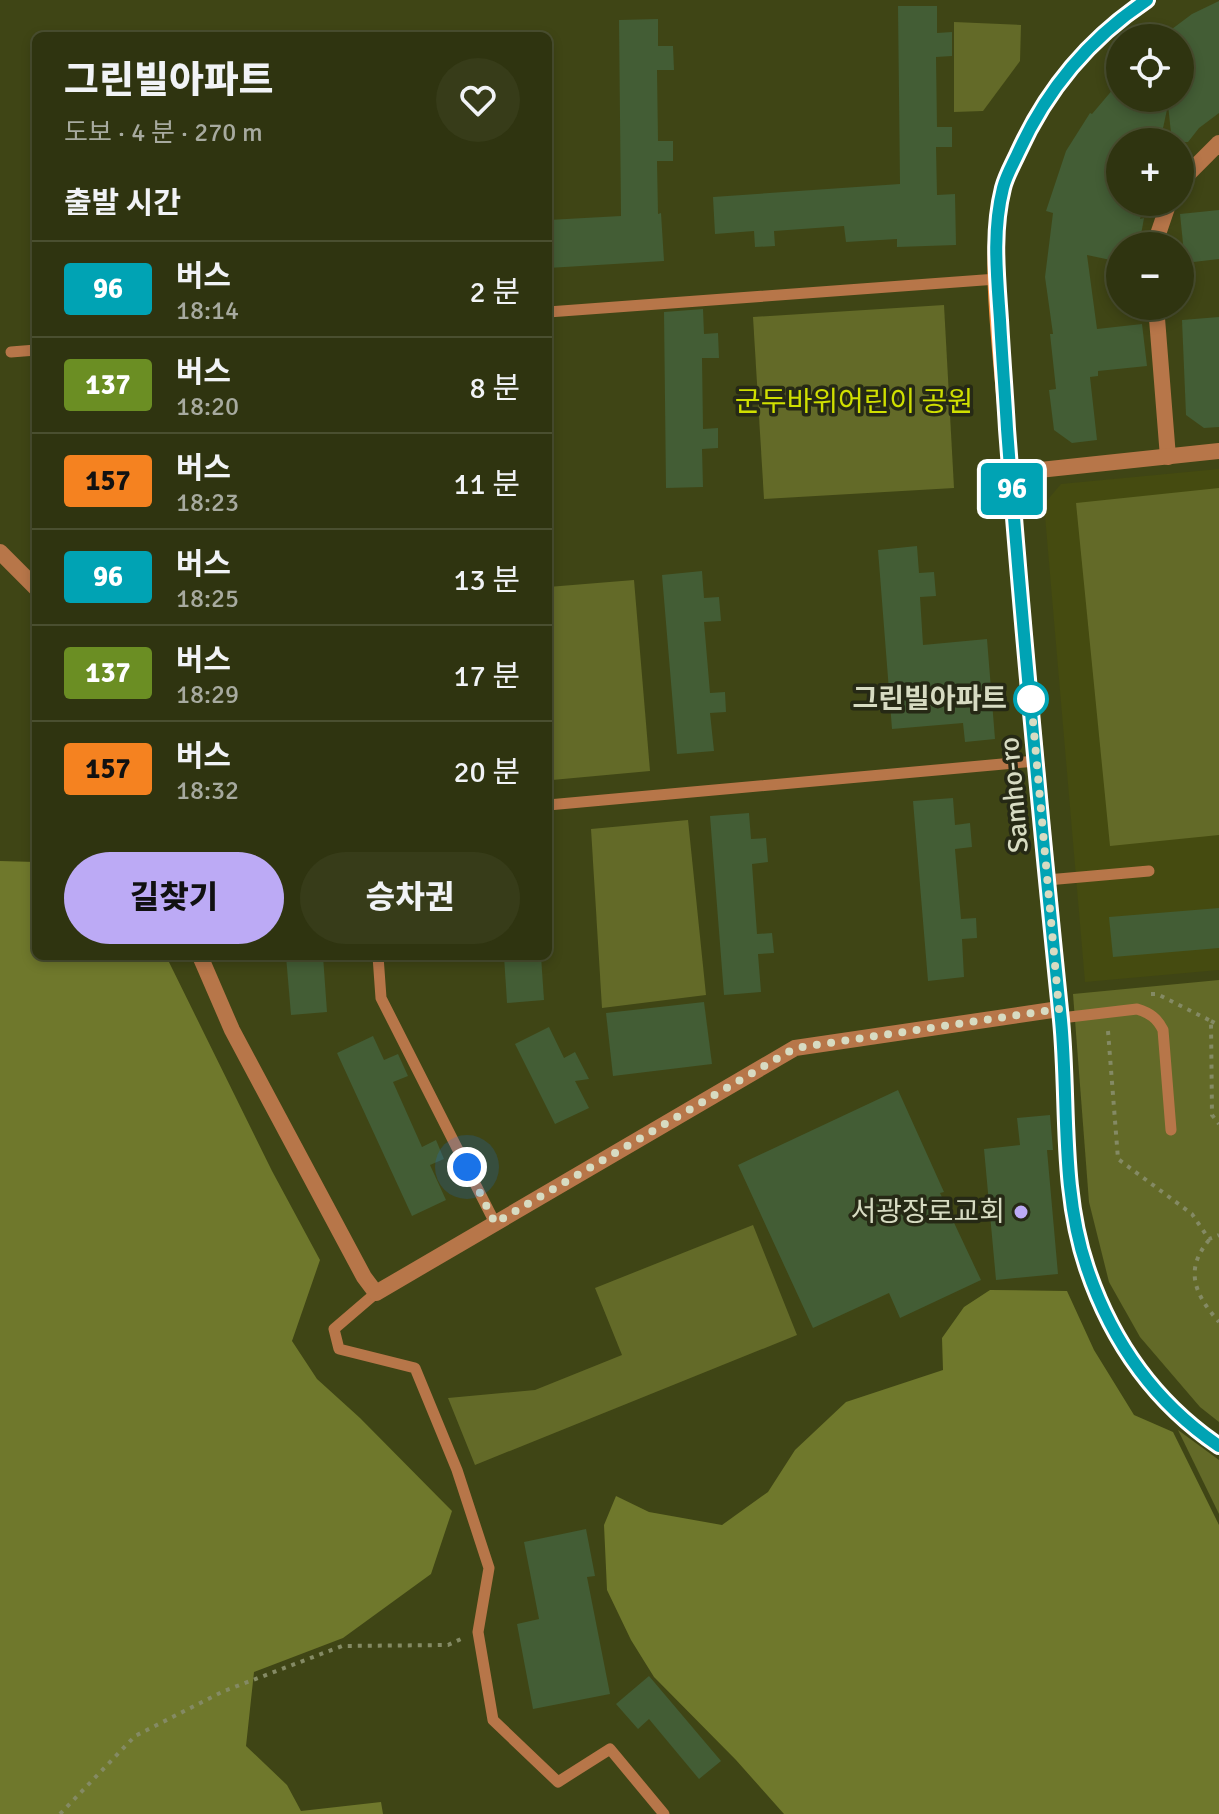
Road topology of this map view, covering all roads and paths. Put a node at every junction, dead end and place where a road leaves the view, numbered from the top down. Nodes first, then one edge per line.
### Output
1 (1147, 0) edge
2 (1219, 143) edge
3 (1194, 168) edge
4 (997, 279) junction
5 (552, 312) edge
6 (1157, 320) edge
7 (32, 350) edge
8 (11, 352) dead end
9 (1219, 451) edge
10 (1168, 457) junction
11 (1011, 473) junction
12 (0, 552) edge
13 (32, 584) edge
14 (1036, 761) junction
15 (552, 805) edge
16 (1149, 871) dead end
17 (1047, 880) junction
18 (202, 960) edge
19 (378, 960) edge
20 (1060, 1014) junction
21 (1106, 1014) junction
22 (1211, 1021) dead end
23 (1219, 1025) edge
24 (1171, 1130) dead end
25 (495, 1223) junction
26 (1219, 1235) edge
27 (1209, 1239) junction
28 (376, 1293) junction
29 (1219, 1322) edge
30 (1219, 1446) edge
31 (478, 1632) junction
32 (60, 1814) edge
33 (664, 1814) edge

1 - 4 street, Samho-ro
2 - 3 street
4 - 5 lane
4 - 11 street, Samho-ro
6 - 10 street
7 - 8 lane
9 - 10 street
10 - 11 street
11 - 14 street, Samho-ro
12 - 13 street
14 - 15 lane
14 - 17 street, Samho-ro
16 - 17 lane
17 - 20 street, Samho-ro
18 - 28 street
19 - 25 lane
20 - 21 lane
20 - 25 street
20 - 30 street, Samho-ro
21 - 24 lane
21 - 27 path
22 - 23 path
25 - 28 street
26 - 27 path
27 - 29 path
28 - 31 lane
31 - 32 path
31 - 33 lane

